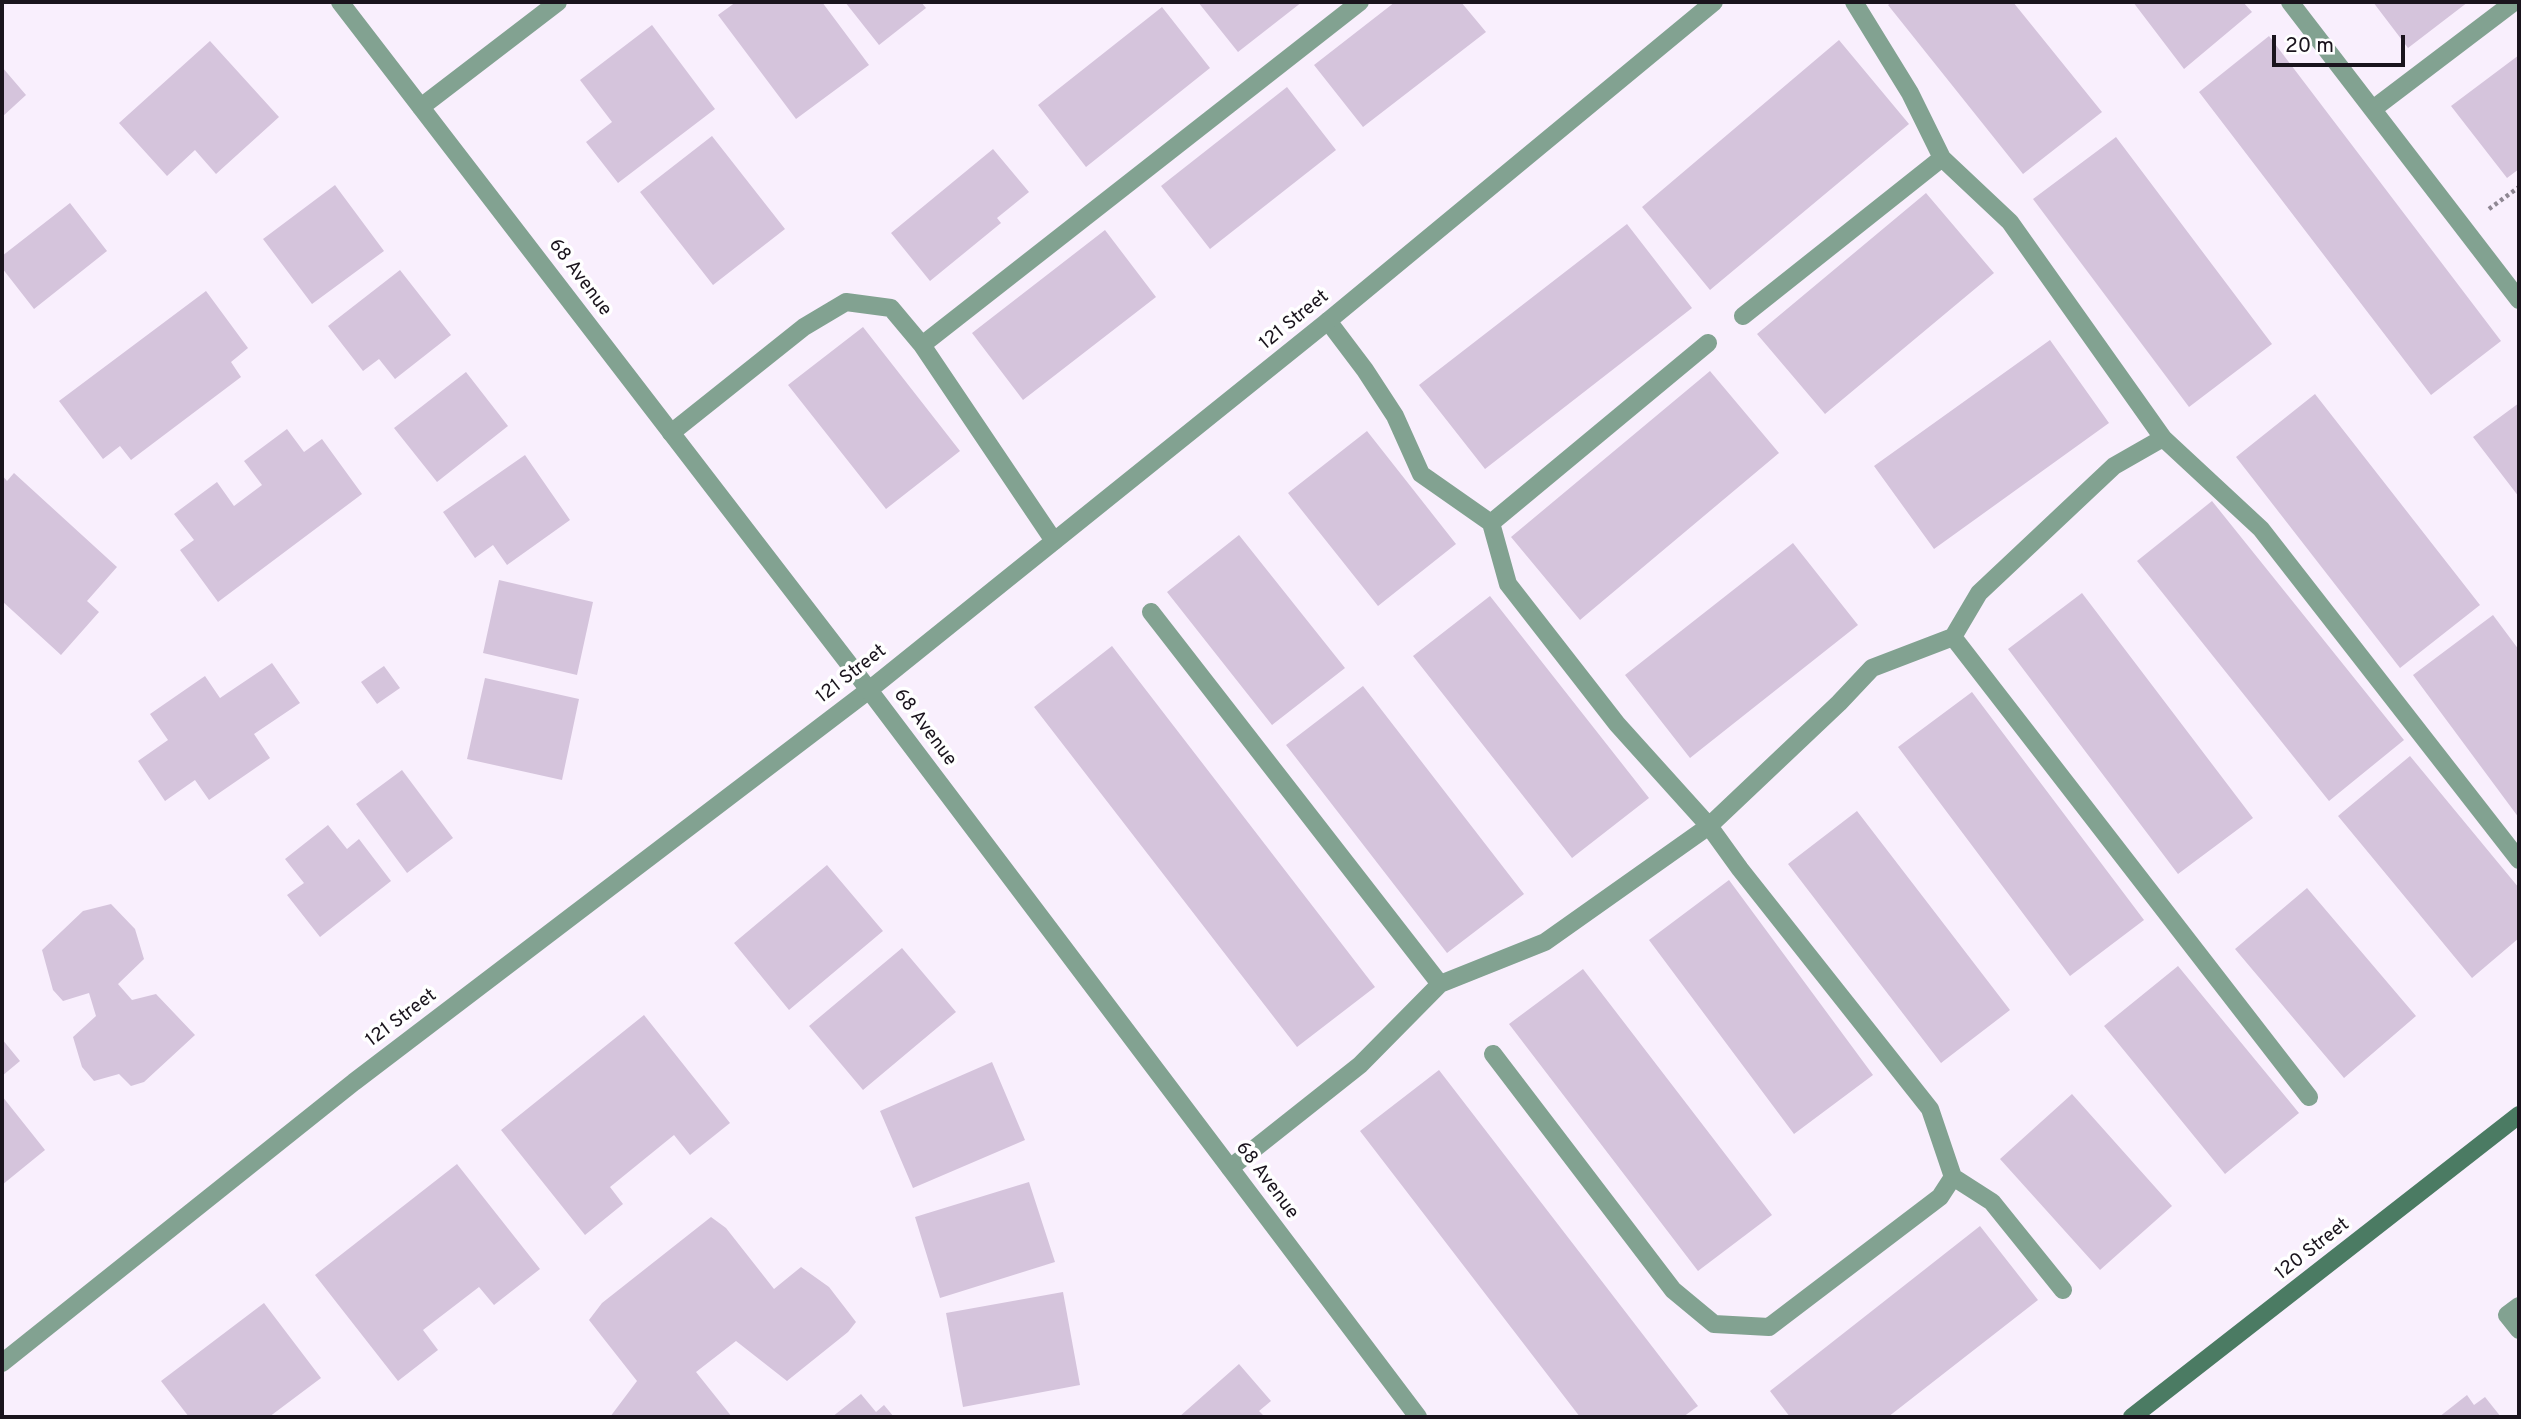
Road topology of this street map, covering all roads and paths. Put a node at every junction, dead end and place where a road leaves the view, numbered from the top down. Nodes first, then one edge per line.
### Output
1 (340, 2) edge
2 (558, 2) edge
3 (1360, 2) edge
4 (1714, 2) edge
5 (1854, 2) edge
6 (2290, 2) edge
7 (2514, 2) edge
8 (421, 107) junction
9 (2373, 109) junction
10 (1942, 158) junction
11 (2519, 300) edge
12 (1743, 316) dead end
13 (1328, 321) junction
14 (1708, 343) dead end
15 (922, 345) junction
16 (671, 433) junction
17 (2163, 438) junction
18 (1491, 523) junction
19 (1054, 541) junction
20 (1151, 612) dead end
21 (1954, 637) junction
22 (869, 690) junction
23 (1709, 825) junction
24 (2519, 860) edge
25 (1440, 984) junction
26 (1493, 1054) dead end
27 (2309, 1097) dead end
28 (2519, 1115) edge
29 (1230, 1168) junction
30 (1953, 1177) junction
31 (2063, 1290) dead end
32 (2519, 1306) edge
33 (2519, 1330) edge
34 (2, 1363) edge
35 (1418, 1417) edge
36 (2132, 1417) edge

1 - 8 street, 68 Avenue
2 - 8 street
3 - 15 street
4 - 13 street, 121 Street
5 - 10 street
6 - 9 street
7 - 9 street
8 - 16 street, 68 Avenue
9 - 11 street
10 - 12 street
10 - 17 street
13 - 18 street
13 - 19 street, 121 Street
14 - 18 street
15 - 16 street
15 - 19 street
16 - 22 street, 68 Avenue
17 - 21 street
17 - 24 street
18 - 23 street
19 - 22 street, 121 Street
20 - 25 street
21 - 23 street
21 - 27 street
22 - 29 street, 68 Avenue
22 - 34 street, 121 Street
23 - 25 street
23 - 30 street
25 - 29 street
26 - 30 street
28 - 36 main road, 120 Street
29 - 35 street, 68 Avenue
30 - 31 street
32 - 33 street

